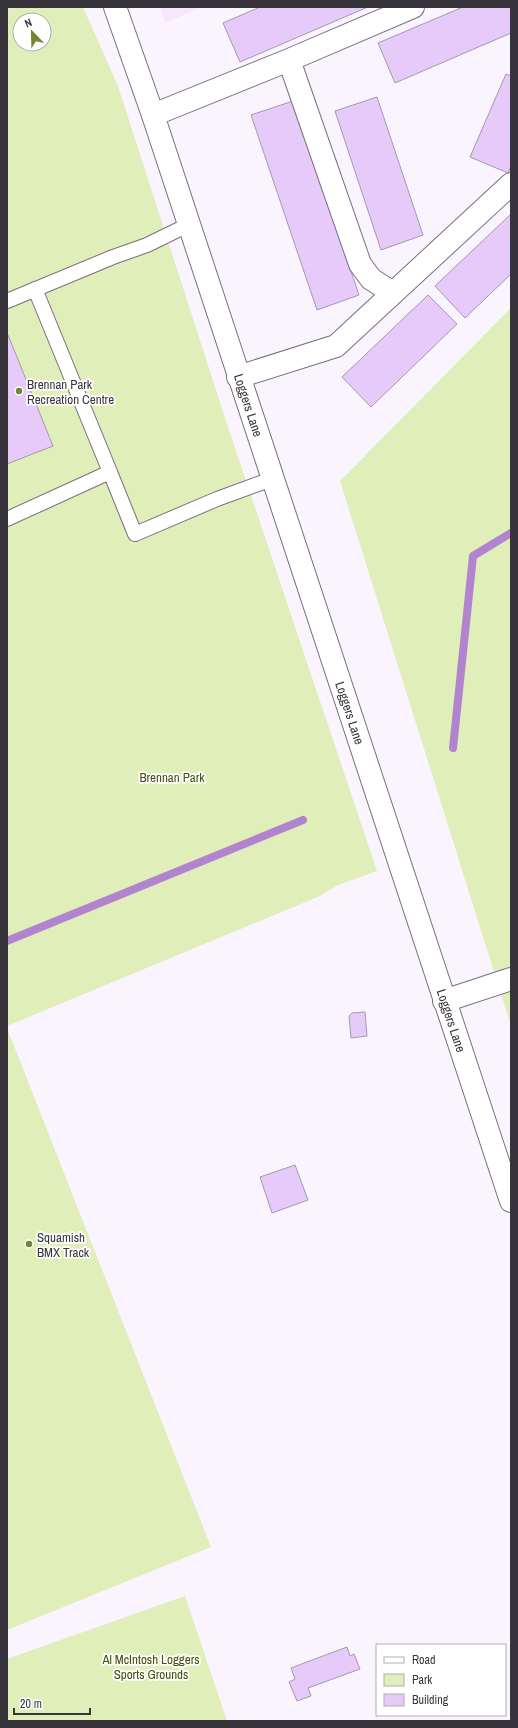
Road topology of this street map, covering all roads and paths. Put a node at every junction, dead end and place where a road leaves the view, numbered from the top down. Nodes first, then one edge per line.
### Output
1 (115, 7) edge
2 (413, 7) edge
3 (289, 60) junction
4 (153, 115) junction
5 (511, 184) edge
6 (188, 225) junction
7 (35, 290) junction
8 (393, 293) junction
9 (7, 301) edge
10 (238, 377) junction
11 (110, 472) junction
12 (272, 479) junction
13 (7, 519) edge
14 (511, 979) edge
15 (444, 1001) junction
16 (511, 1201) edge

1 - 4 street, Loggers Lane
2 - 3 street
3 - 4 street
3 - 8 street
4 - 6 street, Loggers Lane
5 - 8 street
6 - 7 lane
6 - 10 street, Loggers Lane
7 - 9 lane
7 - 11 lane
8 - 10 street
10 - 12 street, Loggers Lane
11 - 12 lane
11 - 13 lane
12 - 15 street, Loggers Lane
14 - 15 street
15 - 16 street, Loggers Lane

